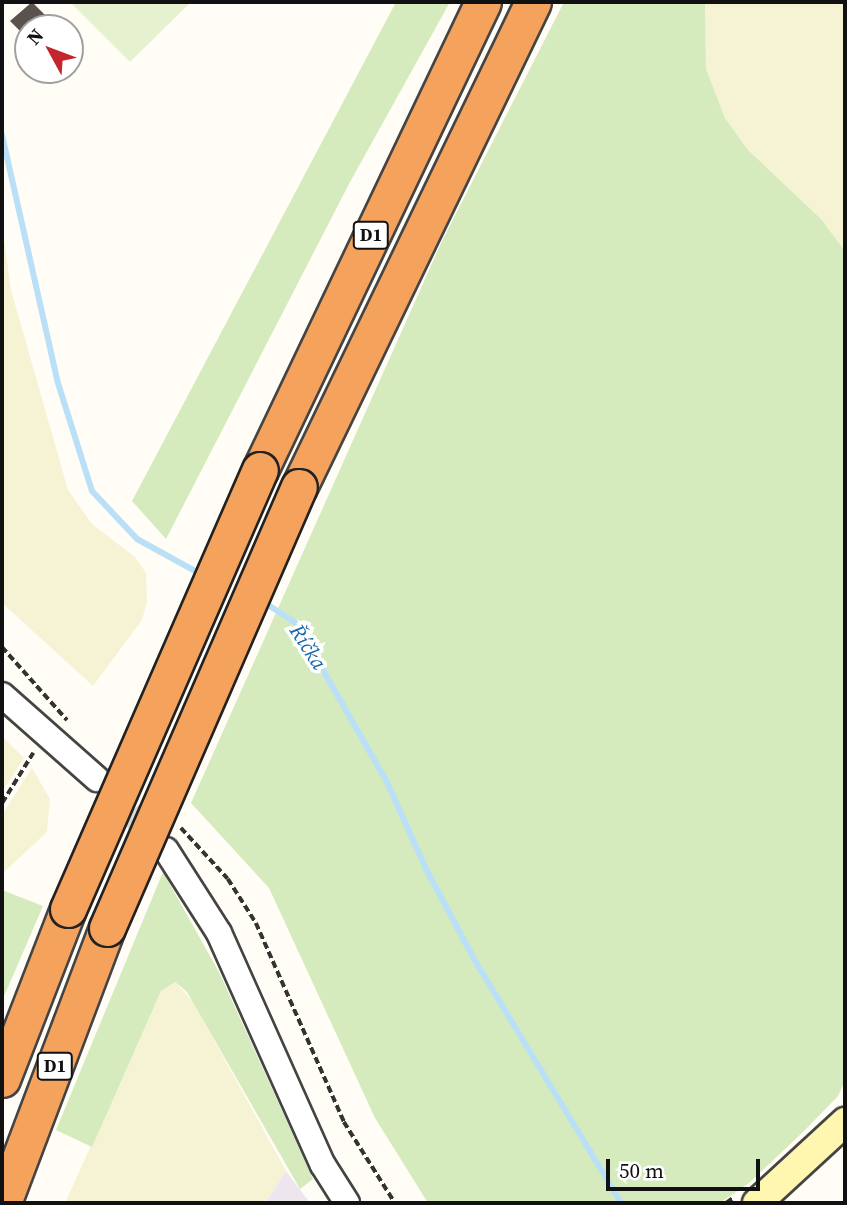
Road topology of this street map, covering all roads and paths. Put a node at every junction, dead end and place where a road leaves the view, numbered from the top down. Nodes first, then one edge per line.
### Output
1 (483, 2) edge
2 (533, 2) edge
3 (2, 647) edge
4 (2, 695) edge
5 (76, 730) dead end
6 (41, 731) junction
7 (97, 779) tunnel mouth
8 (2, 803) edge
9 (176, 822) dead end
10 (166, 850) tunnel mouth
11 (6, 1067) edge
12 (845, 1122) edge
13 (3, 1203) edge
14 (347, 1203) edge
15 (395, 1203) edge
16 (757, 1203) edge

1 - 11 highway, D1, bridge
2 - 13 highway, D1, bridge
3 - 5 path
4 - 6 street
6 - 7 street
6 - 8 path
9 - 15 path
10 - 14 street
12 - 16 main road

